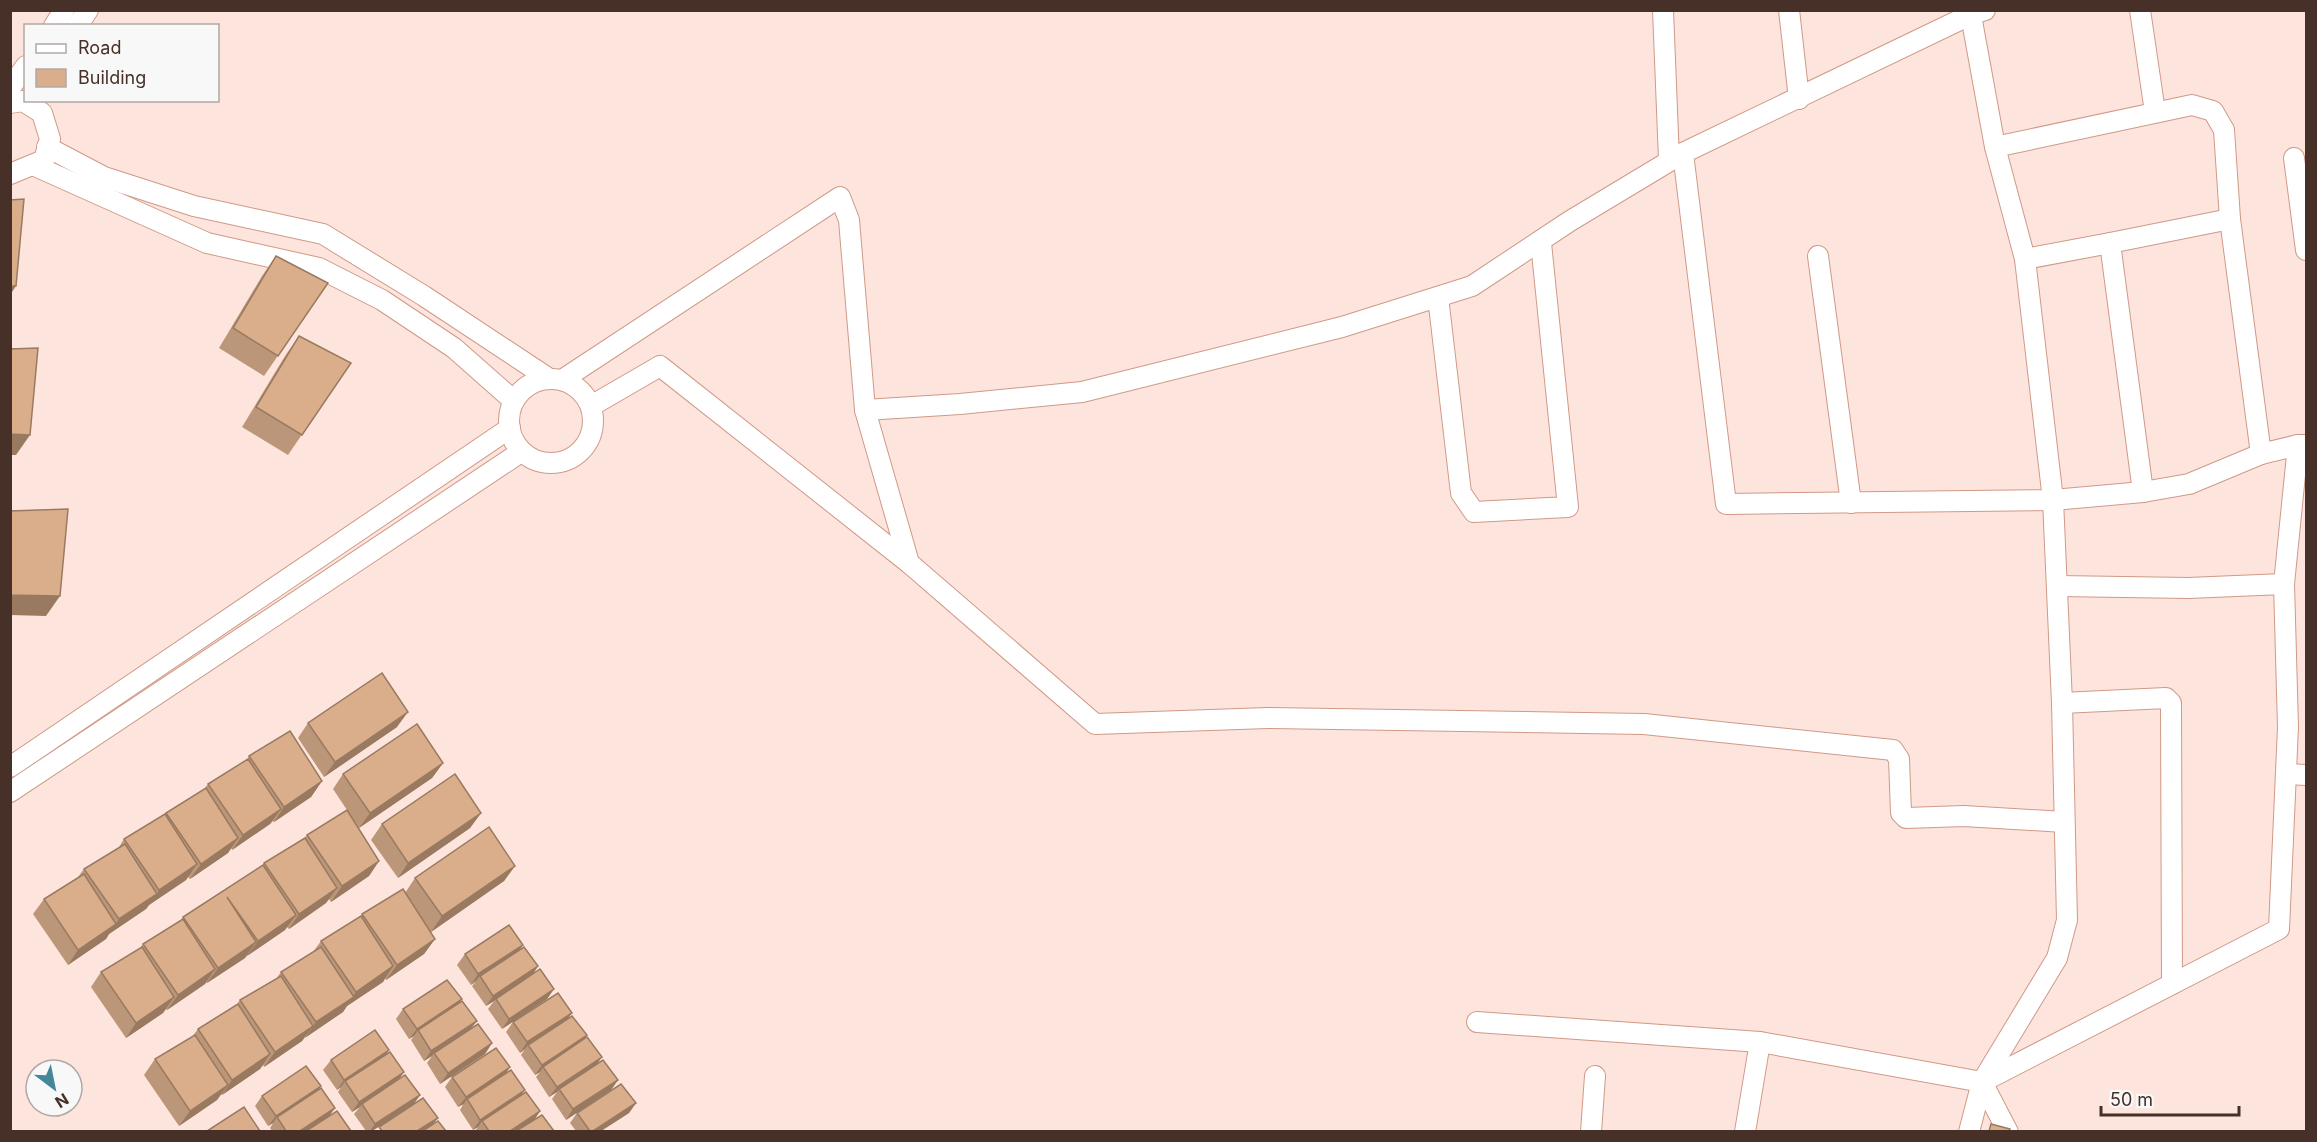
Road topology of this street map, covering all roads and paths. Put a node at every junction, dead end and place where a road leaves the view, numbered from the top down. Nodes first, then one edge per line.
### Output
1 (64, 10) edge
2 (88, 10) edge
3 (1663, 10) edge
4 (1789, 10) edge
5 (2140, 10) edge
6 (1975, 12) edge
7 (55, 24) edge
8 (78, 24) edge
9 (24, 73) edge
10 (17, 97) edge
11 (1799, 99) junction
12 (25, 102) edge
13 (2155, 112) junction
14 (47, 147) junction
15 (1995, 147) junction
16 (1676, 157) junction
17 (2294, 159) dead end
18 (33, 165) junction
19 (10, 174) edge
20 (2230, 219) junction
21 (1541, 243) junction
22 (2110, 243) junction
23 (2307, 249) edge
24 (1818, 256) dead end
25 (2025, 259) junction
26 (1438, 297) junction
27 (555, 379) junction
28 (514, 401) junction
29 (591, 406) junction
30 (865, 410) junction
31 (510, 428) junction
32 (2302, 445) edge
33 (520, 452) junction
34 (2261, 454) junction
35 (2143, 492) junction
36 (2053, 500) junction
37 (1851, 503) junction
38 (909, 563) junction
39 (2284, 584) junction
40 (2058, 586) junction
41 (2062, 703) junction
42 (10, 767) edge
43 (2287, 774) junction
44 (2307, 775) edge
45 (10, 792) edge
46 (2064, 822) junction
47 (2172, 984) junction
48 (1477, 1023) dead end
49 (1760, 1042) junction
50 (1595, 1077) dead end
51 (1982, 1082) junction
52 (1592, 1131) edge
53 (1745, 1131) edge
54 (1969, 1131) edge
55 (2008, 1131) edge

1 - 7 street
2 - 8 street
3 - 16 street
4 - 11 street
5 - 13 street
6 - 11 street
6 - 15 street
9 - 10 street
11 - 16 street
12 - 14 street
13 - 15 street
13 - 20 street
14 - 18 street
14 - 27 street
15 - 25 street
16 - 21 street
16 - 37 street
17 - 23 street
18 - 19 street
18 - 28 street
20 - 22 street
20 - 34 street
21 - 26 street
21 - 26 street
22 - 25 street
22 - 35 street
24 - 37 street
25 - 36 street
26 - 30 street
27 - 28 street
27 - 29 street
27 - 30 street
28 - 31 street
29 - 33 street
29 - 38 street
30 - 38 street
31 - 33 street
31 - 42 street
32 - 34 street
32 - 39 street
33 - 45 street
34 - 35 street
35 - 36 street
36 - 37 street
36 - 40 street
38 - 46 street
39 - 40 street
39 - 43 street
40 - 41 street
41 - 46 street
41 - 47 street
43 - 44 street
43 - 47 street
46 - 51 street
47 - 51 street
48 - 49 street
49 - 51 street
49 - 53 street
50 - 52 street
51 - 54 street
51 - 55 street

